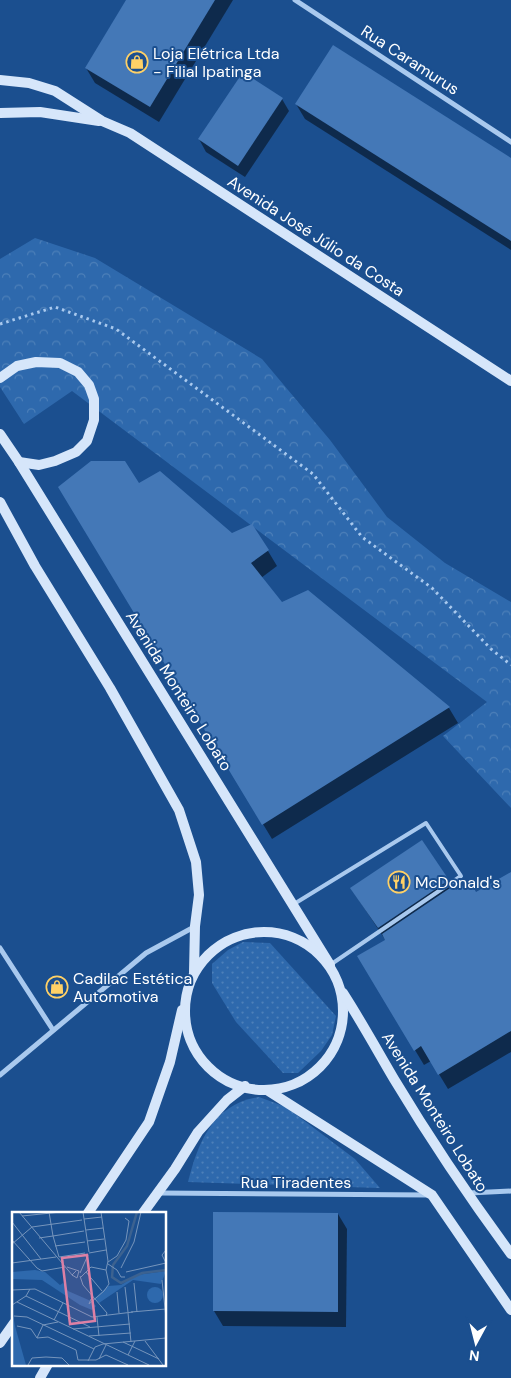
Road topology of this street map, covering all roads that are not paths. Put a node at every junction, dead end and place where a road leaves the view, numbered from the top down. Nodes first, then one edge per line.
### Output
1 (295, 0) edge
2 (0, 80) edge
3 (0, 114) edge
4 (102, 121) junction
5 (511, 142) edge
6 (0, 378) edge
7 (511, 381) edge
8 (0, 434) edge
9 (20, 462) junction
10 (0, 502) edge
11 (294, 904) junction
12 (195, 926) junction
13 (0, 948) edge
14 (330, 965) junction
15 (194, 972) junction
16 (337, 984) junction
17 (185, 997) junction
18 (53, 1030) junction
19 (0, 1076) edge
20 (245, 1086) junction
21 (267, 1090) junction
22 (511, 1191) edge
23 (158, 1193) junction
24 (466, 1193) junction
25 (432, 1195) junction
26 (89, 1212) edge
27 (144, 1212) edge
28 (511, 1254) edge
29 (511, 1310) edge
30 (12, 1326) edge
31 (0, 1343) edge
32 (47, 1366) edge
33 (40, 1378) edge

1 - 5 street, Rua Caramurus
2 - 4 main road, Avenida José Júlio da Costa
3 - 4 main road, Avenida José Júlio da Costa
4 - 7 main road, Avenida José Júlio da Costa
6 - 9 main road
8 - 9 main road, Avenida Monteiro Lobato
9 - 11 main road, Avenida Monteiro Lobato
10 - 12 main road
11 - 14 main road, Avenida Monteiro Lobato
11 - 14 lane
12 - 15 main road
12 - 18 street
13 - 18 street
14 - 15 main road
14 - 16 main road
15 - 17 main road
16 - 21 main road
16 - 24 main road, Avenida Monteiro Lobato
17 - 20 main road
17 - 26 main road
18 - 19 street
20 - 21 main road
20 - 23 main road
21 - 25 main road
22 - 24 street
23 - 25 street, Rua Tiradentes
23 - 27 main road
24 - 28 main road, Avenida Monteiro Lobato
25 - 29 main road
30 - 31 main road
32 - 33 main road

